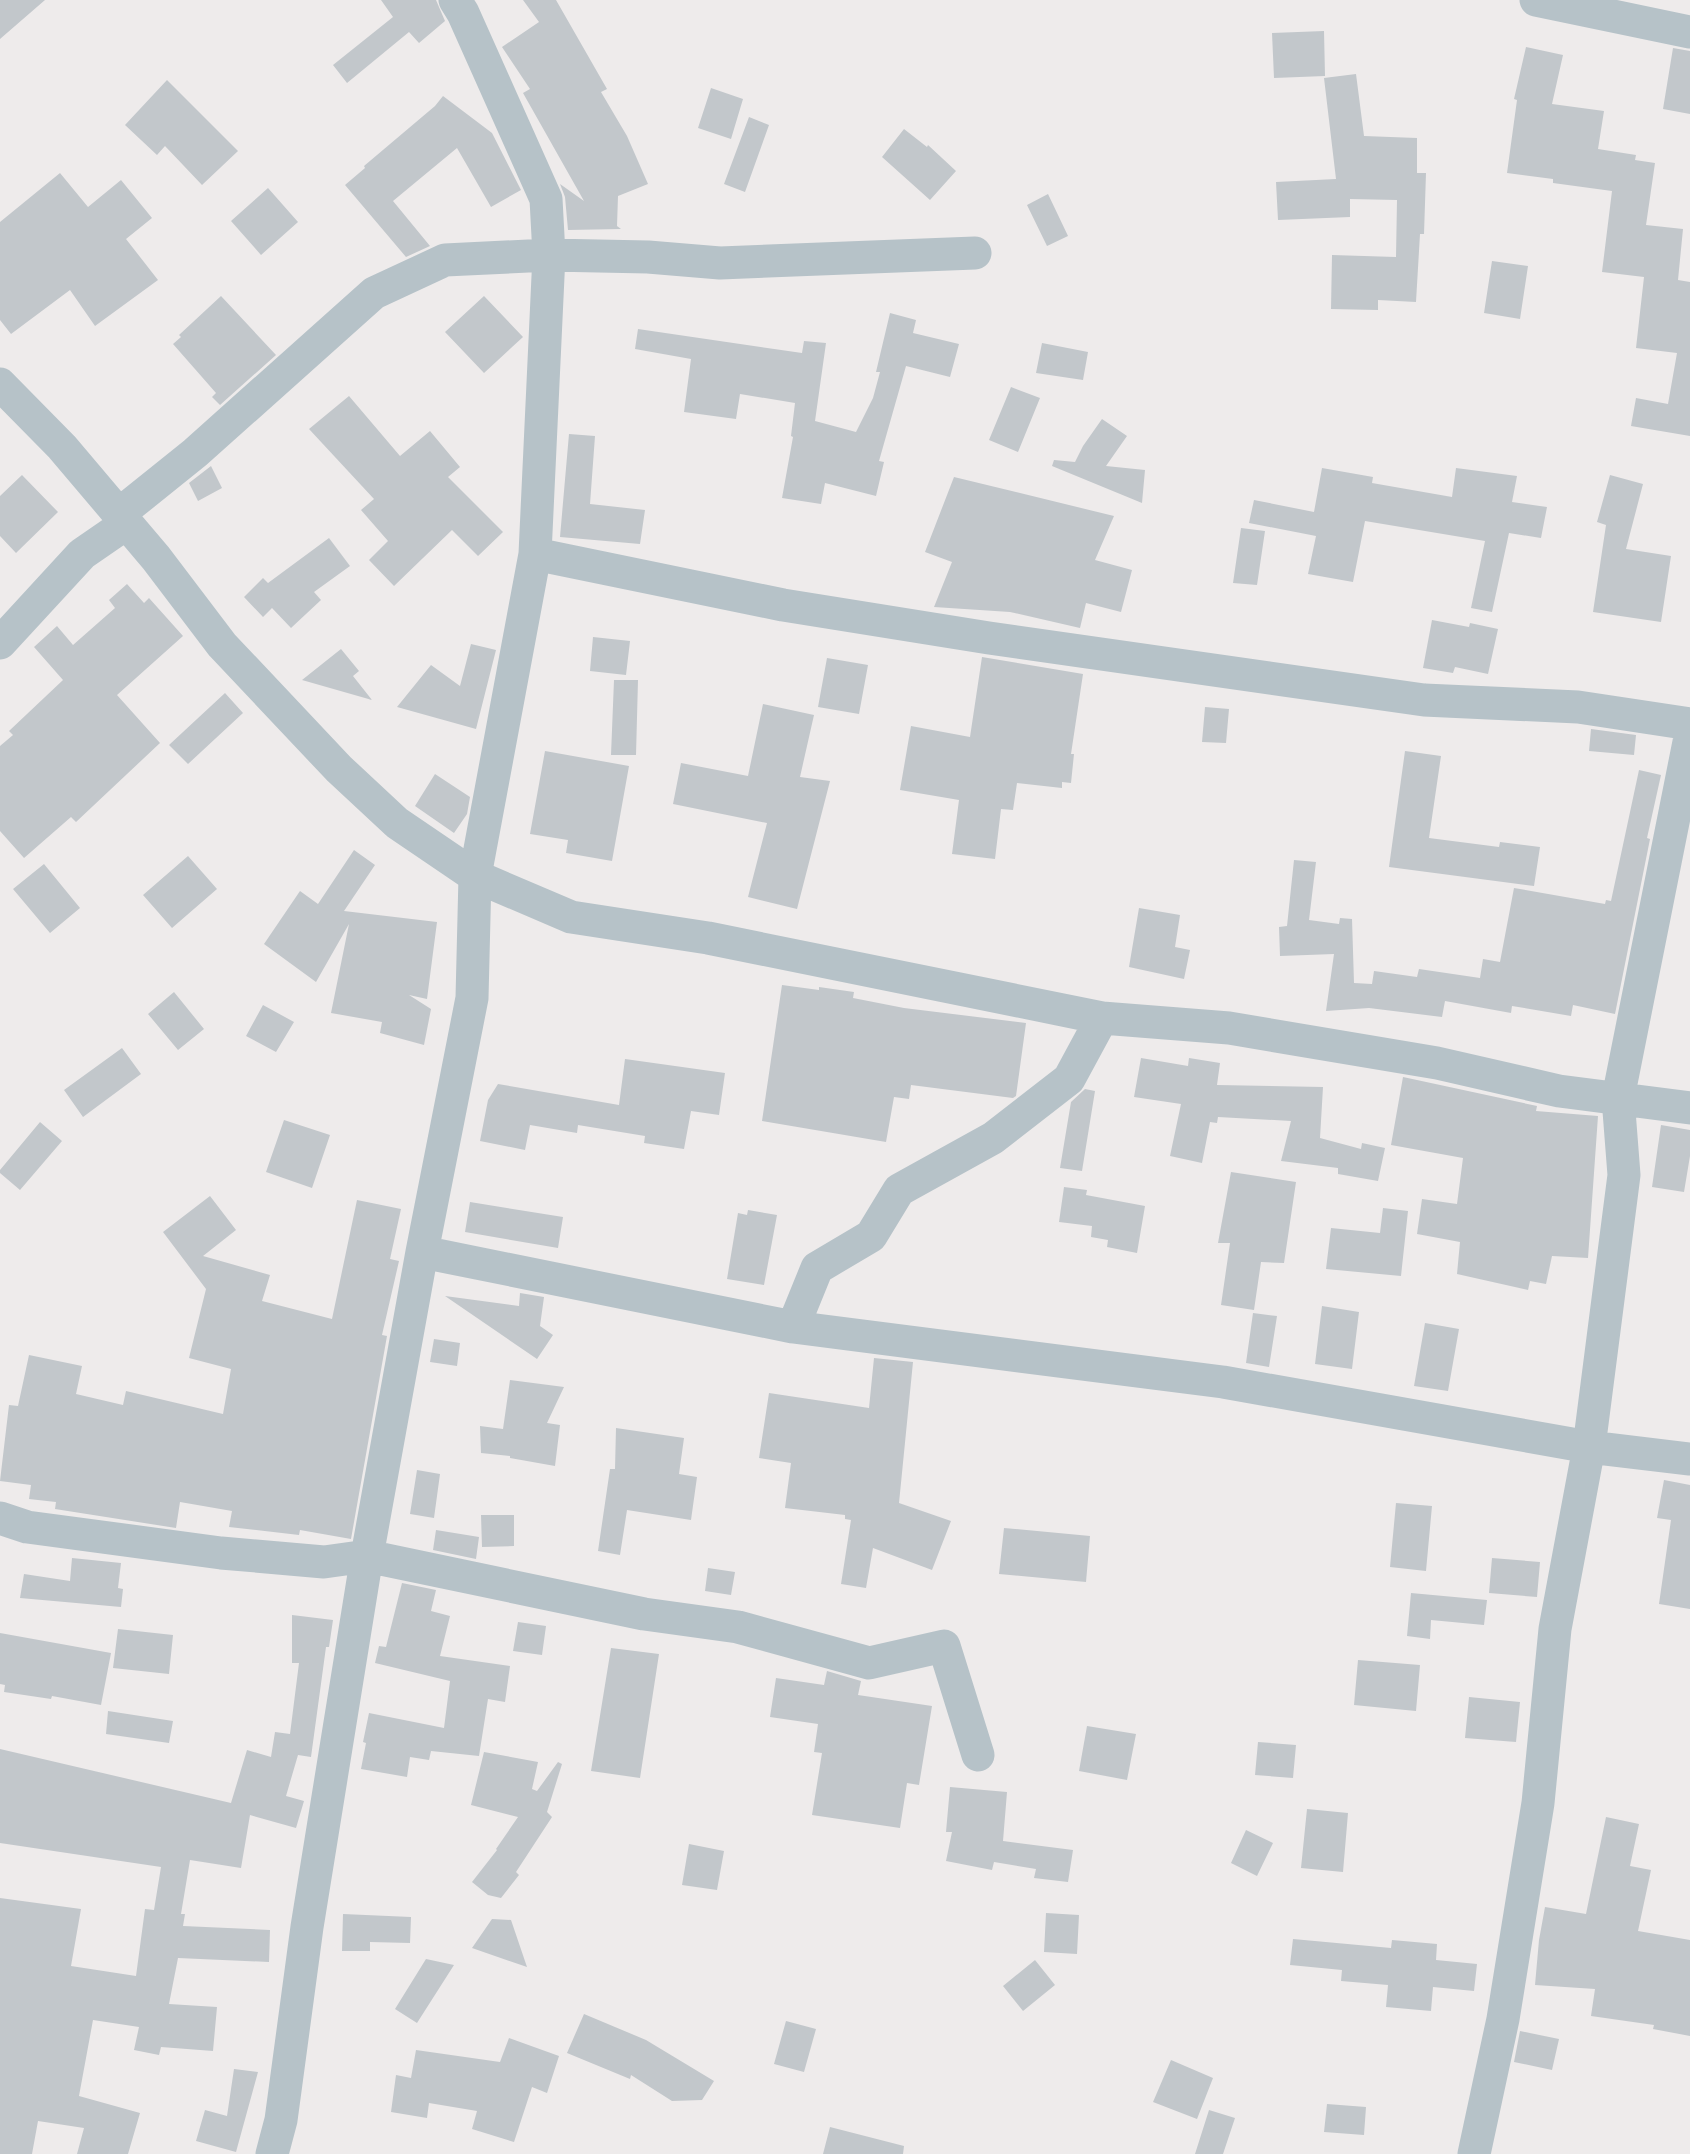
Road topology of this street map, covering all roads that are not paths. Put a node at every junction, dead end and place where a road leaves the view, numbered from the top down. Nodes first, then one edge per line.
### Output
1 (455, 0) edge
2 (1536, 0) edge
3 (1690, 32) edge
4 (975, 253) dead end
5 (549, 255) junction
6 (0, 384) edge
7 (123, 518) junction
8 (535, 554) junction
9 (0, 643) edge
10 (1690, 724) edge
11 (1690, 737) edge
12 (475, 876) junction
13 (1102, 1017) junction
14 (1618, 1098) junction
15 (1690, 1108) edge
16 (422, 1252) junction
17 (793, 1326) junction
18 (1588, 1447) junction
19 (1690, 1459) edge
20 (0, 1518) edge
21 (367, 1556) junction
22 (978, 1755) dead end
23 (272, 2154) edge
24 (1474, 2154) edge

1 - 5 street
2 - 3 street
4 - 5 street
5 - 7 street
5 - 8 street
6 - 7 street
7 - 9 street
7 - 12 street
8 - 10 street
8 - 12 street
11 - 14 street
12 - 13 street
12 - 16 street
13 - 14 street
13 - 17 street
14 - 15 street
14 - 18 street
16 - 17 street
16 - 21 street
17 - 18 street
18 - 19 street
18 - 24 street
20 - 21 street
21 - 22 street
21 - 23 street

